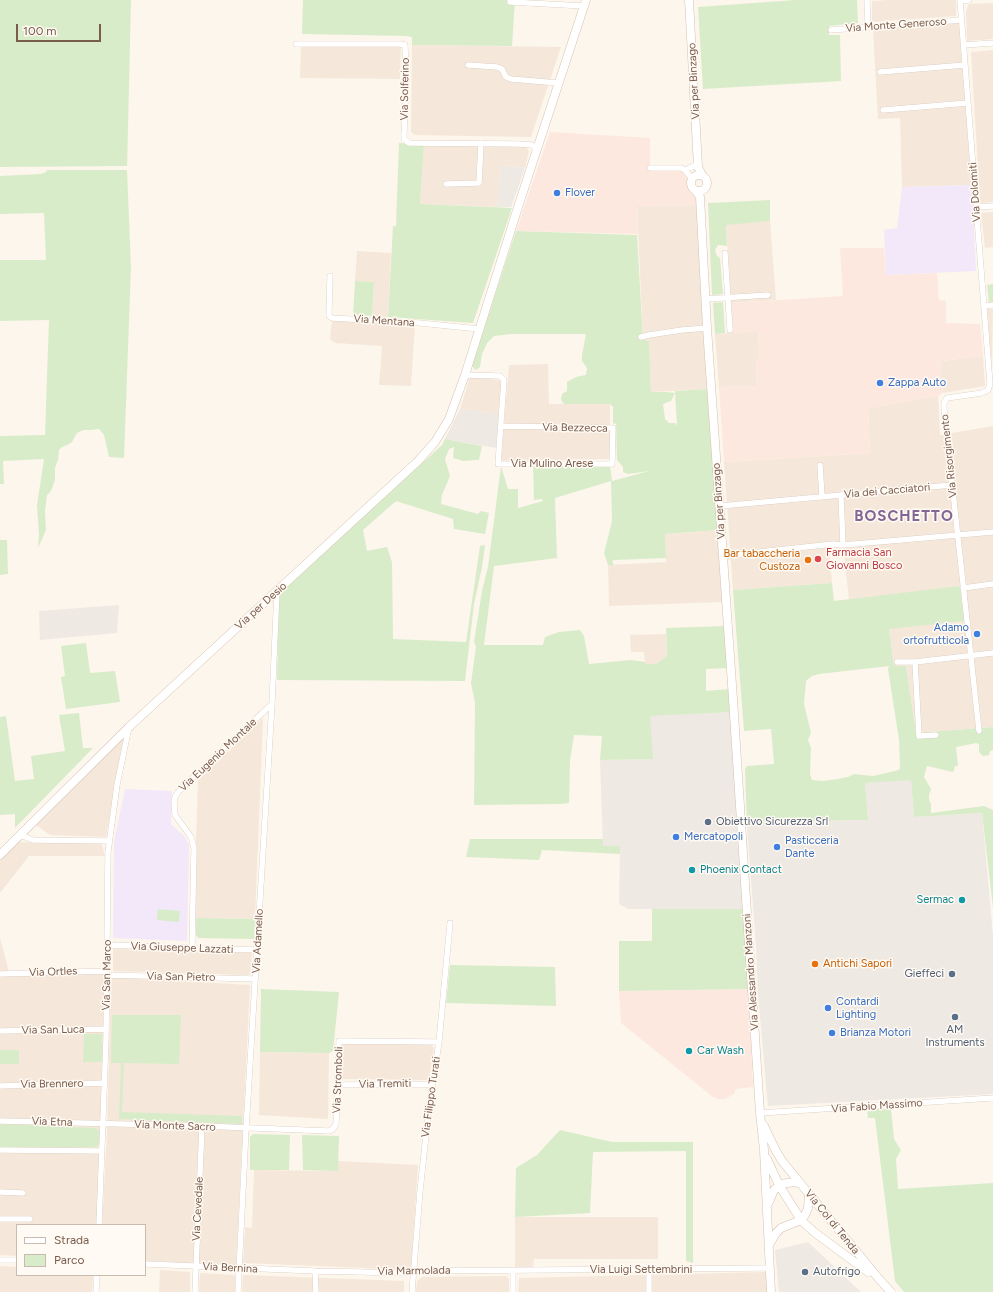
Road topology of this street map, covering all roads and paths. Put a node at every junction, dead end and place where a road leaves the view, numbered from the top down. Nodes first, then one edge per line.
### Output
1 (510, 0) edge
2 (689, 0) edge
3 (867, 0) edge
4 (960, 0) edge
5 (969, 0) edge
6 (585, 3) edge
7 (962, 20) junction
8 (868, 26) junction
9 (831, 30) dead end
10 (993, 43) edge
11 (296, 44) dead end
12 (964, 45) junction
13 (468, 65) dead end
14 (965, 65) junction
15 (880, 72) dead end
16 (558, 83) junction
17 (968, 103) junction
18 (883, 110) dead end
19 (481, 143) junction
20 (537, 149) junction
21 (698, 164) junction
22 (650, 168) dead end
23 (685, 170) junction
24 (696, 177) junction
25 (446, 184) dead end
26 (700, 192) junction
27 (993, 206) edge
28 (976, 207) junction
29 (725, 253) dead end
30 (330, 276) dead end
31 (768, 295) dead end
32 (728, 297) junction
33 (706, 300) junction
34 (993, 305) edge
35 (984, 306) junction
36 (707, 328) junction
37 (479, 329) junction
38 (730, 330) dead end
39 (641, 337) dead end
40 (465, 375) junction
41 (990, 384) joint
42 (501, 426) junction
43 (612, 464) joint
44 (820, 465) dead end
45 (952, 485) junction
46 (841, 495) junction
47 (822, 497) junction
48 (720, 506) junction
49 (993, 532) edge
50 (957, 535) junction
51 (843, 545) junction
52 (723, 556) junction
53 (993, 584) edge
54 (963, 588) junction
55 (277, 590) junction
56 (993, 653) edge
57 (970, 655) junction
58 (897, 662) dead end
59 (915, 662) junction
60 (733, 698) joint
61 (272, 704) junction
62 (129, 727) junction
63 (979, 731) dead end
64 (936, 735) dead end
65 (20, 835) junction
66 (109, 841) junction
67 (0, 856) edge
68 (450, 923) dead end
69 (107, 945) junction
70 (192, 948) junction
71 (257, 950) junction
72 (107, 973) junction
73 (0, 974) edge
74 (255, 979) junction
75 (106, 1029) junction
76 (0, 1031) edge
77 (439, 1042) junction
78 (105, 1083) junction
79 (432, 1084) junction
80 (338, 1085) junction
81 (0, 1086) edge
82 (993, 1098) edge
83 (760, 1116) junction
84 (0, 1121) edge
85 (103, 1124) junction
86 (202, 1126) junction
87 (246, 1129) junction
88 (0, 1150) edge
89 (102, 1150) junction
90 (764, 1150) junction
91 (801, 1184) junction
92 (779, 1185) junction
93 (0, 1192) edge
94 (23, 1193) dead end
95 (809, 1195) junction
96 (768, 1208) junction
97 (0, 1219) edge
98 (30, 1219) dead end
99 (801, 1220) junction
100 (98, 1224) edge
101 (768, 1245) junction
102 (0, 1260) edge
103 (16, 1260) edge
104 (146, 1264) edge
105 (196, 1266) junction
106 (770, 1268) junction
107 (239, 1269) junction
108 (513, 1270) junction
109 (649, 1270) junction
110 (315, 1271) junction
111 (413, 1272) junction
112 (96, 1276) edge
113 (878, 1279) junction
114 (96, 1292) edge
115 (195, 1292) edge
116 (238, 1292) edge
117 (316, 1292) edge
118 (412, 1292) edge
119 (513, 1292) edge
120 (649, 1292) edge
121 (771, 1292) edge
122 (891, 1292) edge

1 - 6 street
2 - 21 main road, Via per Binzago
3 - 8 street
4 - 5 street
4 - 7 street, Via Dolomiti
6 - 16 main road, Via per Desio
7 - 8 street, Via Monte Generoso
7 - 12 street, Via Dolomiti
8 - 9 street, Via Monte Generoso
10 - 12 street
11 - 19 street, Via Solferino
12 - 14 street, Via Dolomiti
13 - 16 street
14 - 15 street
14 - 17 street, Via Dolomiti
16 - 20 main road, Via per Desio
17 - 18 street
17 - 28 street, Via Dolomiti
19 - 20 street, Via Solferino
19 - 25 street
20 - 37 main road, Via per Desio
21 - 23 street
21 - 24 main road, Via per Binzago
22 - 23 street
23 - 24 street, Via per Binzago
24 - 26 main road, Via per Binzago
24 - 26 main road, Via per Binzago
26 - 33 main road, Via per Binzago
27 - 28 street
28 - 35 street, Via Dolomiti
29 - 32 street
30 - 37 street, Via Mentana
31 - 32 street
32 - 33 street
32 - 38 street
33 - 36 main road, Via per Binzago
34 - 35 street
35 - 41 street, Via Dolomiti
36 - 39 street
36 - 48 main road, Via per Binzago
37 - 40 main road, Via per Desio
40 - 42 street, Via Mulino Arese
40 - 55 main road, Via per Desio
41 - 45 street, Via Risorgimento
42 - 43 street, Via Bezzecca
42 - 43 street, Via Mulino Arese
44 - 47 street
45 - 46 street, Via dei Cacciatori
45 - 50 street, Via Risorgimento
46 - 47 street, Via dei Cacciatori
46 - 51 street
47 - 48 street, Via dei Cacciatori
48 - 52 main road, Via per Binzago
49 - 50 street
50 - 51 street
50 - 54 street, Via Risorgimento
51 - 52 street
52 - 60 main road, Via per Binzago
53 - 54 street
54 - 57 street, Via Risorgimento
55 - 61 street, Via Adamello
55 - 62 main road, Via per Desio
56 - 57 street
57 - 59 street
57 - 63 street, Via Risorgimento
58 - 59 street
59 - 64 street
60 - 83 main road, Via Alessandro Manzoni
61 - 70 street, Via Eugenio Montale
61 - 71 street, Via Adamello
62 - 65 main road, Via per Desio
62 - 66 street, Via San Marco
65 - 66 street
65 - 67 main road, Via per Desio
66 - 69 street, Via San Marco
68 - 77 street, Via Filippo Turati
69 - 70 street, Via Giuseppe Lazzati
69 - 72 street, Via San Marco
70 - 71 street, Via Giuseppe Lazzati
71 - 74 street, Via Adamello
72 - 73 street, Via Ortles
72 - 74 street, Via San Pietro
72 - 75 street, Via San Marco
74 - 87 street, Via Adamello
75 - 76 street, Via San Luca
75 - 78 street, Via San Marco
77 - 79 street, Via Filippo Turati
77 - 80 street, Via Stromboli
78 - 81 street, Via Brennero
78 - 85 street, Via San Marco
79 - 80 street, Via Tremiti
79 - 111 street, Via Filippo Turati
80 - 87 street, Via Stromboli
82 - 83 street, Via Fabio Massimo
83 - 90 main road, Via Alessandro Manzoni
83 - 91 main road, Via Col di Tenda
84 - 85 street, Via Etna
85 - 86 street, Via Monte Sacro
85 - 89 street, Via San Marco
86 - 87 street, Via Monte Sacro
86 - 105 street, Via Cevedale
87 - 107 street, Via Adamello
88 - 89 street
89 - 100 street, Via San Marco
90 - 92 main road, Via Col di Tenda
90 - 96 main road, Via Alessandro Manzoni
91 - 92 main road, Via Col di Tenda
91 - 95 main road, Via Col di Tenda
92 - 96 main road
92 - 99 main road, Via Col di Tenda
93 - 94 street
95 - 99 main road
95 - 113 main road, Via Col di Tenda
96 - 101 main road, Via Alessandro Manzoni
97 - 98 street
99 - 101 main road
99 - 113 main road, Via Col di Tenda
101 - 106 main road, Via Alessandro Manzoni
102 - 103 street
104 - 105 street, Via Bernina
105 - 107 street, Via Bernina
105 - 115 street, Via Cevedale
106 - 109 street, Via Luigi Settembrini
106 - 121 main road, Via Alessandro Manzoni
107 - 110 street, Via Bernina
107 - 116 street, Via Adamello
108 - 109 street, Via Luigi Settembrini
108 - 111 street, Via Marmolada
108 - 119 street
109 - 120 street
110 - 111 street, Via Marmolada
110 - 117 street
111 - 118 street, Via Filippo Turati
112 - 114 street
113 - 122 main road, Via Col di Tenda

